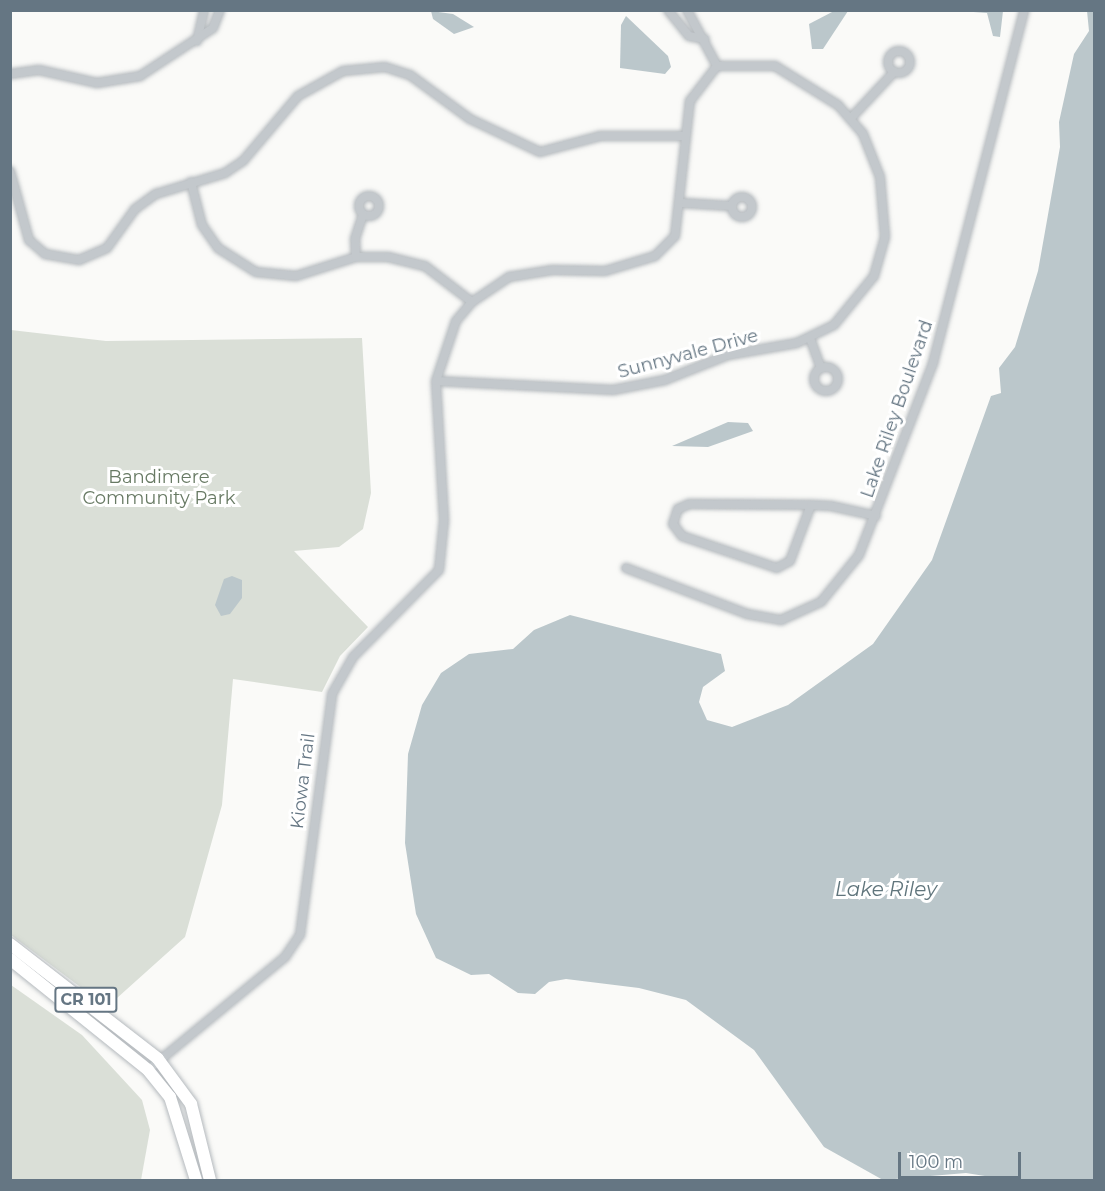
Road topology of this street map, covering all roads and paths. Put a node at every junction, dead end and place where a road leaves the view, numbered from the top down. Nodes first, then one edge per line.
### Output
1 (204, 10) edge
2 (219, 10) edge
3 (668, 10) edge
4 (687, 10) edge
5 (1024, 10) edge
6 (705, 39) junction
7 (197, 41) junction
8 (717, 66) junction
9 (894, 72) dead end
10 (10, 74) edge
11 (852, 117) junction
12 (684, 136) junction
13 (10, 171) edge
14 (191, 182) junction
15 (682, 203) junction
16 (731, 206) dead end
17 (363, 214) dead end
18 (356, 257) junction
19 (472, 302) junction
20 (810, 338) junction
21 (821, 368) dead end
22 (436, 381) junction
23 (812, 505) junction
24 (876, 516) junction
25 (626, 568) dead end
26 (10, 944) edge
27 (10, 959) edge
28 (159, 1059) junction
29 (148, 1070) junction
30 (196, 1180) edge
31 (210, 1180) edge

1 - 7 street
2 - 7 street
3 - 6 street
4 - 6 street
5 - 24 street, Lake Riley Boulevard
6 - 8 street
7 - 10 street
8 - 11 street
8 - 12 street
9 - 11 street
11 - 20 street, Sunnyvale Drive
12 - 14 street
12 - 15 street
13 - 14 street
14 - 18 street
15 - 16 street
15 - 19 street
17 - 18 street
18 - 19 street
19 - 22 street, Kiowa Trail
20 - 21 street
20 - 22 street, Sunnyvale Drive
22 - 28 street, Kiowa Trail
23 - 23 street
23 - 24 street
24 - 25 street, Lake Riley Boulevard
26 - 28 main road, CR 101
27 - 29 main road, CR 101
28 - 29 street, Kiowa Trail
28 - 31 main road, CR 101
29 - 30 main road, CR 101

